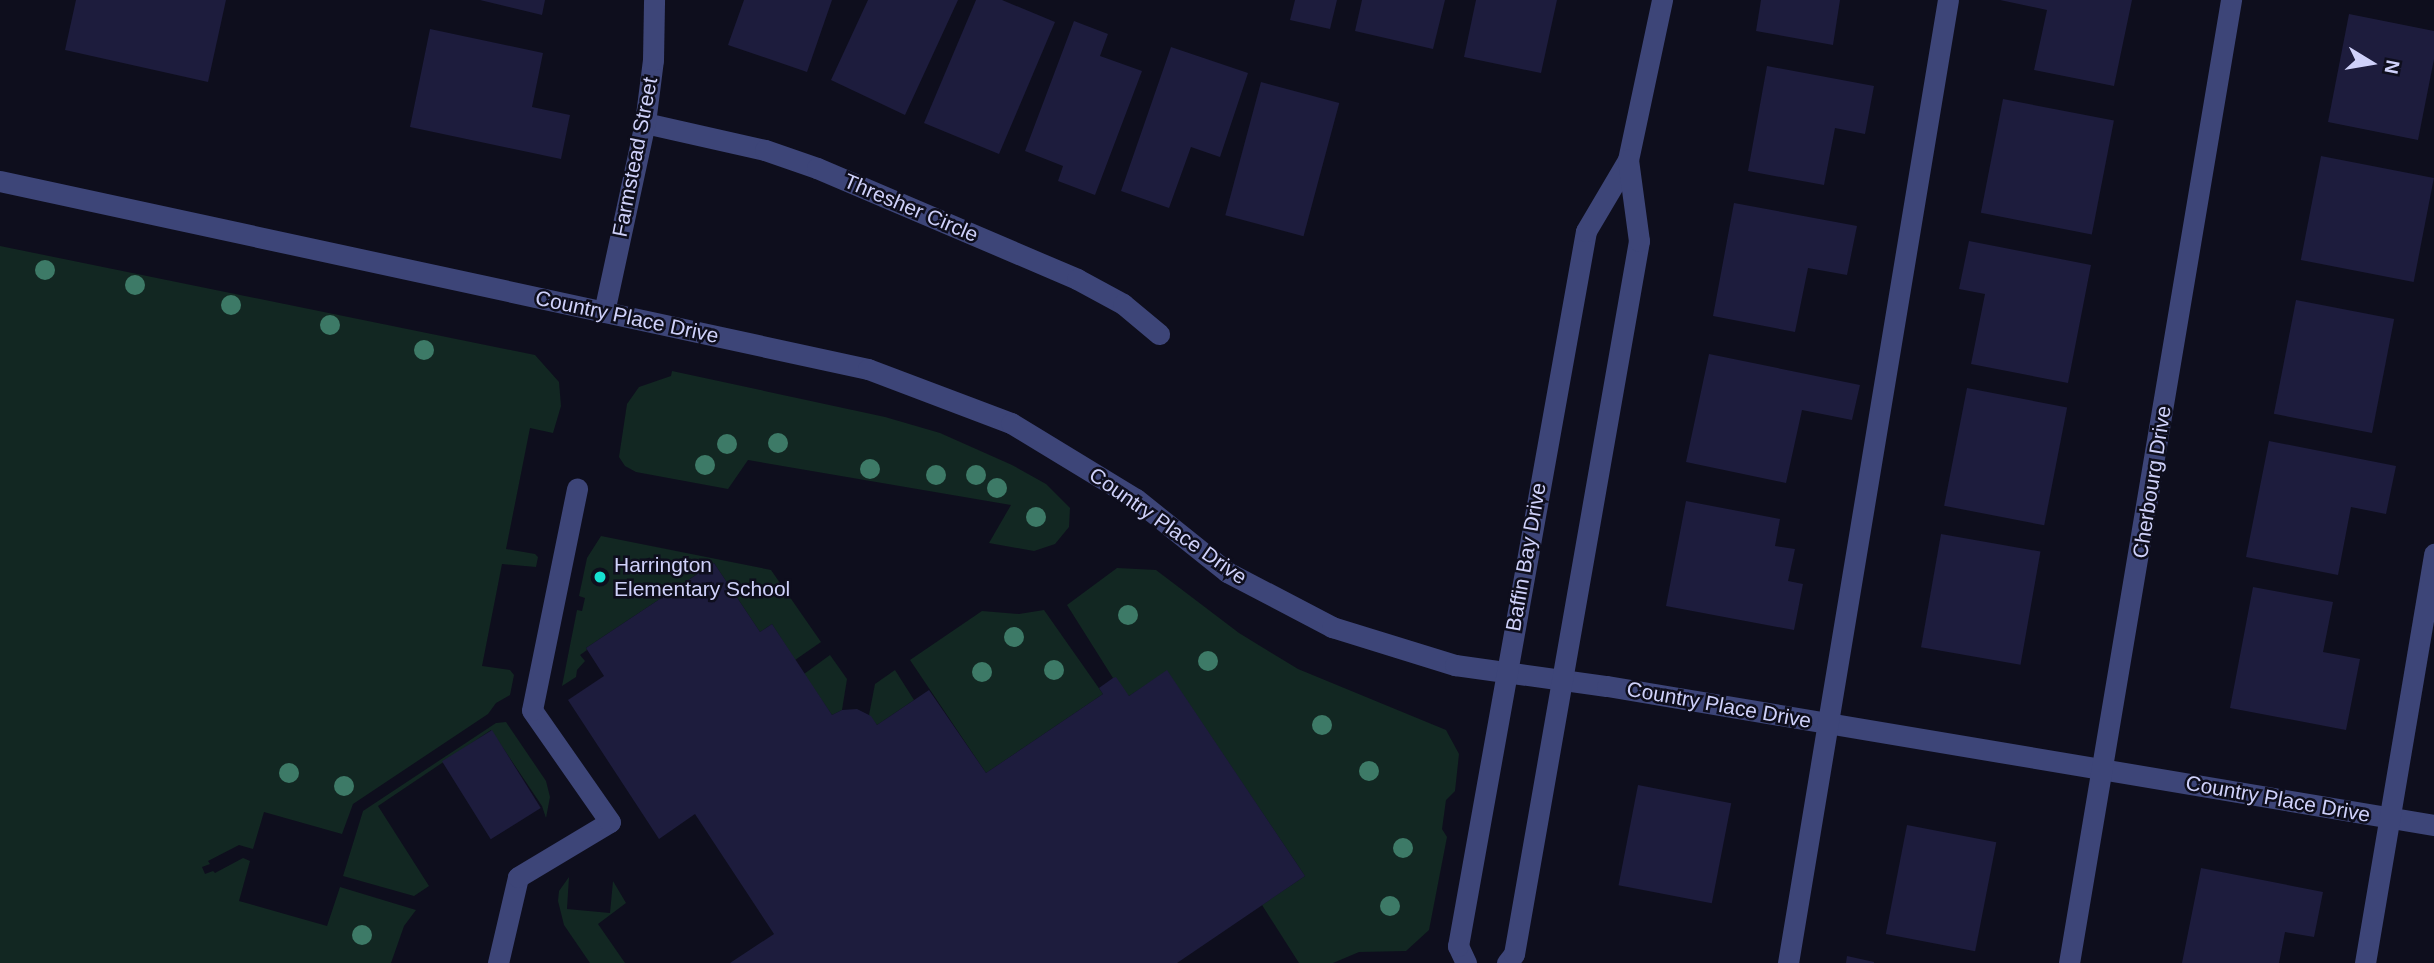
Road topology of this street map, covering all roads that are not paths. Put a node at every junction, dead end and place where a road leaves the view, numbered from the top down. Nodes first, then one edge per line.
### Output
1 (654, 0) edge
2 (1662, 0) edge
3 (1948, 0) edge
4 (2231, 0) edge
5 (645, 123) junction
6 (1628, 160) junction
7 (0, 181) edge
8 (604, 312) junction
9 (1159, 334) dead end
10 (577, 489) dead end
11 (2434, 554) edge
12 (1505, 673) junction
13 (1562, 680) junction
14 (1826, 723) junction
15 (2104, 769) junction
16 (2389, 818) junction
17 (2434, 825) edge
18 (498, 963) edge
19 (1466, 963) edge
20 (1507, 963) edge
21 (1788, 963) edge
22 (2069, 963) edge
23 (2365, 963) edge

1 - 5 street, Farmstead Street
2 - 6 street, Baffin Bay Drive
3 - 14 street
4 - 15 street, Cherbourg Drive
5 - 8 street, Farmstead Street
5 - 9 street, Thresher Circle
6 - 12 street, Baffin Bay Drive
6 - 13 street, Baffin Bay Drive
7 - 8 street, Country Place Drive
8 - 12 street, Country Place Drive
10 - 18 street
11 - 16 street
12 - 13 street, Country Place Drive
12 - 19 street, Baffin Bay Drive
13 - 14 street, Country Place Drive
13 - 20 street, Baffin Bay Drive
14 - 15 street, Country Place Drive
14 - 21 street
15 - 16 street, Country Place Drive
15 - 22 street, Cherbourg Drive
16 - 17 street, Country Place Drive
16 - 23 street

